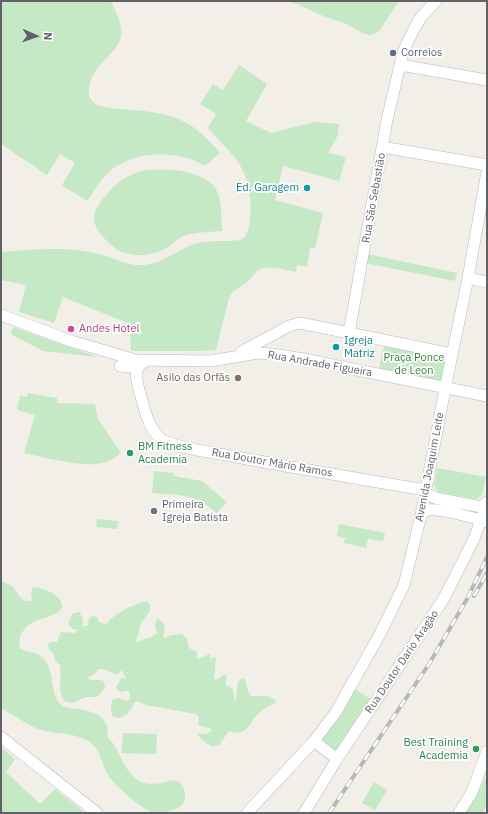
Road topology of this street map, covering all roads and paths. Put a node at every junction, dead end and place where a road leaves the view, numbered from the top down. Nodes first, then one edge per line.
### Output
1 (436, 1) edge
2 (400, 65) junction
3 (487, 80) edge
4 (382, 147) junction
5 (487, 164) edge
6 (487, 172) edge
7 (468, 278) junction
8 (487, 282) edge
9 (1, 316) edge
10 (349, 333) junction
11 (452, 354) junction
12 (224, 360) junction
13 (139, 366) junction
14 (445, 389) junction
15 (487, 396) edge
16 (425, 490) junction
17 (487, 502) edge
18 (421, 515) junction
19 (484, 521) edge
20 (1, 737) edge
21 (314, 741) junction
22 (487, 751) edge
23 (337, 759) junction
24 (97, 813) edge
25 (247, 813) edge
26 (304, 813) edge
27 (459, 813) edge

1 - 2 street, Rua São Sebastião
2 - 3 street
2 - 4 street, Rua São Sebastião
4 - 5 street
4 - 10 street, Rua São Sebastião
6 - 7 street, Avenida Joaquim Leite
7 - 8 street
7 - 11 street, Avenida Joaquim Leite
9 - 13 street, Rua Andrade Figueira
10 - 11 street
10 - 12 street
11 - 14 street, Avenida Joaquim Leite
12 - 13 street, Rua Andrade Figueira
12 - 14 street, Rua Andrade Figueira
13 - 16 street, Rua Doutor Mário Ramos
14 - 15 street, Rua Andrade Figueira
14 - 16 street, Avenida Joaquim Leite
16 - 17 street, Rua Doutor Mário Ramos
16 - 18 street, Avenida Joaquim Leite
17 - 19 street, Rua Doutor Dario Aragão
18 - 19 street
18 - 21 street, Avenida Joaquim Leite
19 - 23 street, Rua Doutor Dario Aragão
20 - 24 street
21 - 23 street
21 - 25 street, Avenida Joaquim Leite
22 - 27 street
23 - 26 street, Rua Doutor Dario Aragão

